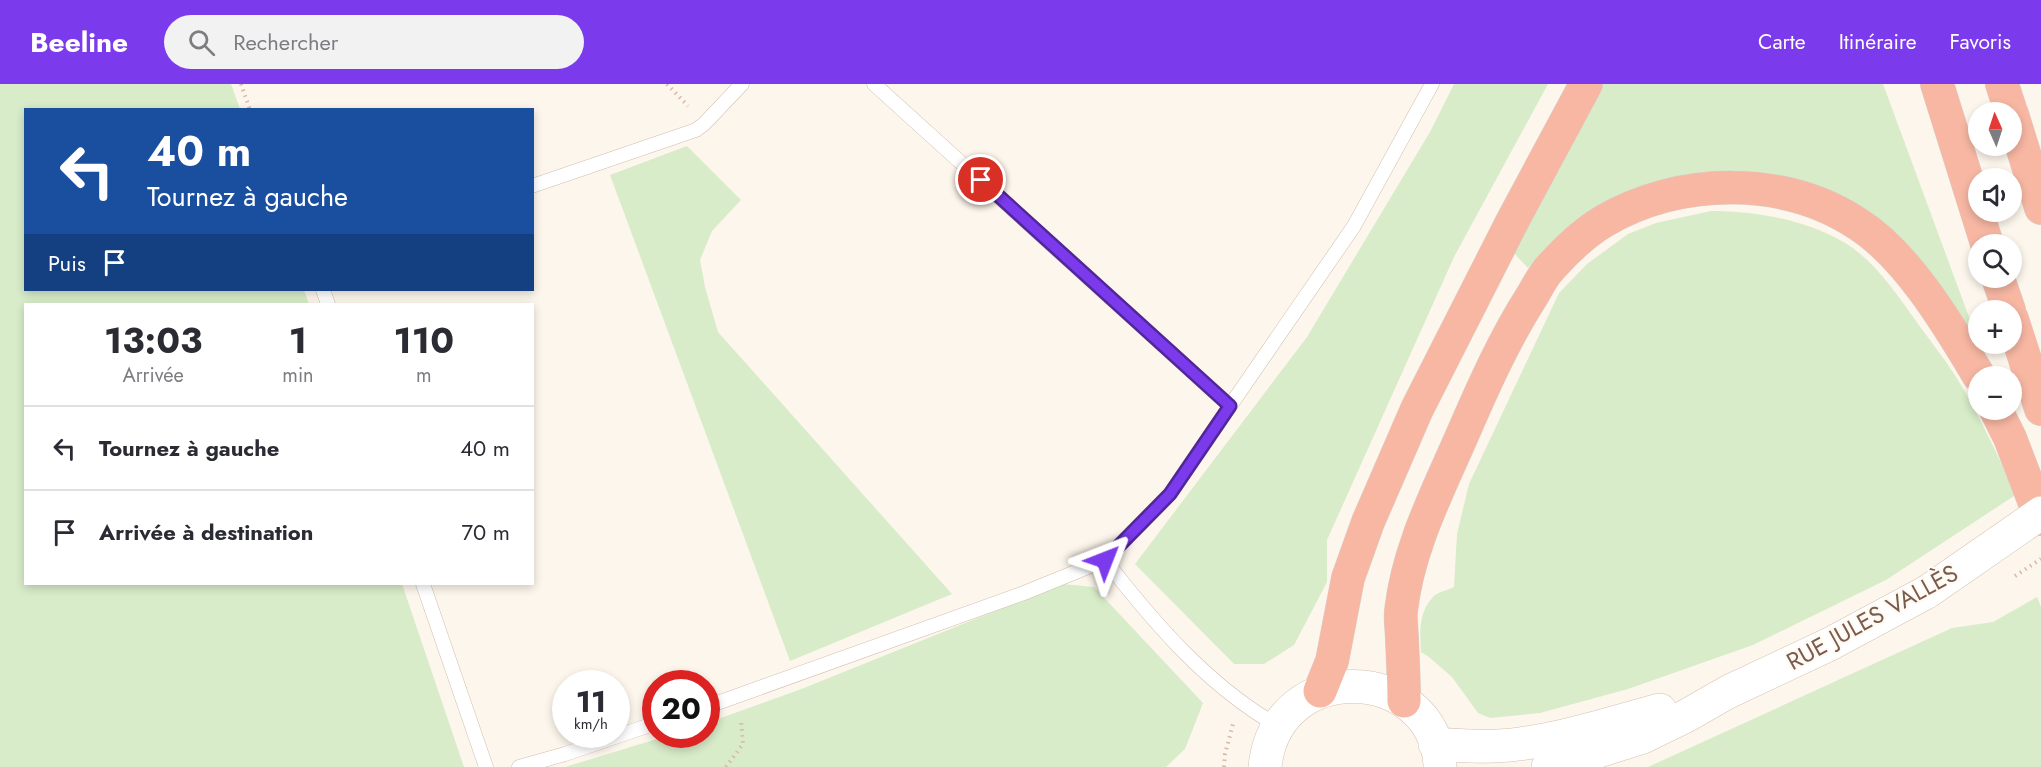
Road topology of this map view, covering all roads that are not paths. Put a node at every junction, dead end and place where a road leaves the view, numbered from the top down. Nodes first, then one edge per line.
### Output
1 (742, 84) edge
2 (874, 84) edge
3 (1432, 84) edge
4 (1586, 84) edge
5 (1937, 84) edge
6 (2002, 84) edge
7 (2008, 102) edge
8 (2022, 148) edge
9 (534, 185) edge
10 (2041, 208) edge
11 (1984, 234) edge
12 (2022, 351) edge
13 (1973, 366) edge
14 (1230, 406) junction
15 (2041, 410) edge
16 (2001, 420) edge
17 (2041, 513) edge
18 (2041, 519) edge
19 (1105, 560) junction
20 (423, 585) edge
21 (1320, 691) junction
22 (1728, 692) junction
23 (1404, 701) junction
24 (720, 702) edge
25 (1278, 726) junction
26 (642, 728) edge
27 (1438, 756) edge
28 (486, 767) edge
29 (519, 767) edge
30 (1265, 767) edge
31 (1548, 767) edge

1 - 9 lane
2 - 14 lane
3 - 14 lane
4 - 21 highway
5 - 11 highway
6 - 7 highway
8 - 10 highway
12 - 15 highway
13 - 23 highway
14 - 19 lane
16 - 18 highway
17 - 22 main road, RUE JULES VALLÈS, bridge
19 - 24 lane
19 - 25 lane
20 - 28 lane
21 - 23 main road
21 - 25 main road
22 - 27 main road, RUE JULES VALLÈS
22 - 31 main road, RUE JULES VALLÈS
23 - 27 main road
25 - 30 main road
26 - 29 lane

